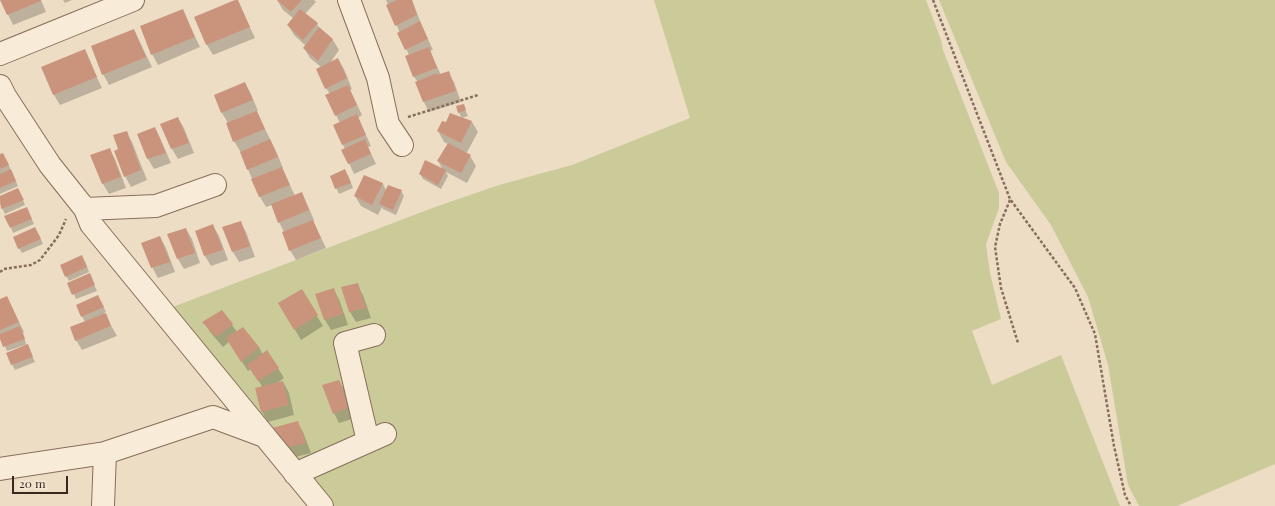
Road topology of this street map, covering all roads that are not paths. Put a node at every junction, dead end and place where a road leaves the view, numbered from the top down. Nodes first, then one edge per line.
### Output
1 (133, 0) edge
2 (349, 0) edge
3 (0, 54) edge
4 (0, 86) edge
5 (402, 145) dead end
6 (214, 185) dead end
7 (82, 206) junction
8 (374, 335) dead end
9 (207, 342) dead end
10 (247, 414) junction
11 (265, 436) junction
12 (105, 453) junction
13 (0, 469) edge
14 (295, 474) junction
15 (103, 506) edge
16 (322, 506) edge

1 - 3 street
2 - 5 street
4 - 7 street
6 - 7 street
7 - 10 street
8 - 14 street
9 - 10 street
10 - 11 street
11 - 12 street
11 - 14 street
12 - 13 street
12 - 15 street
14 - 16 street

